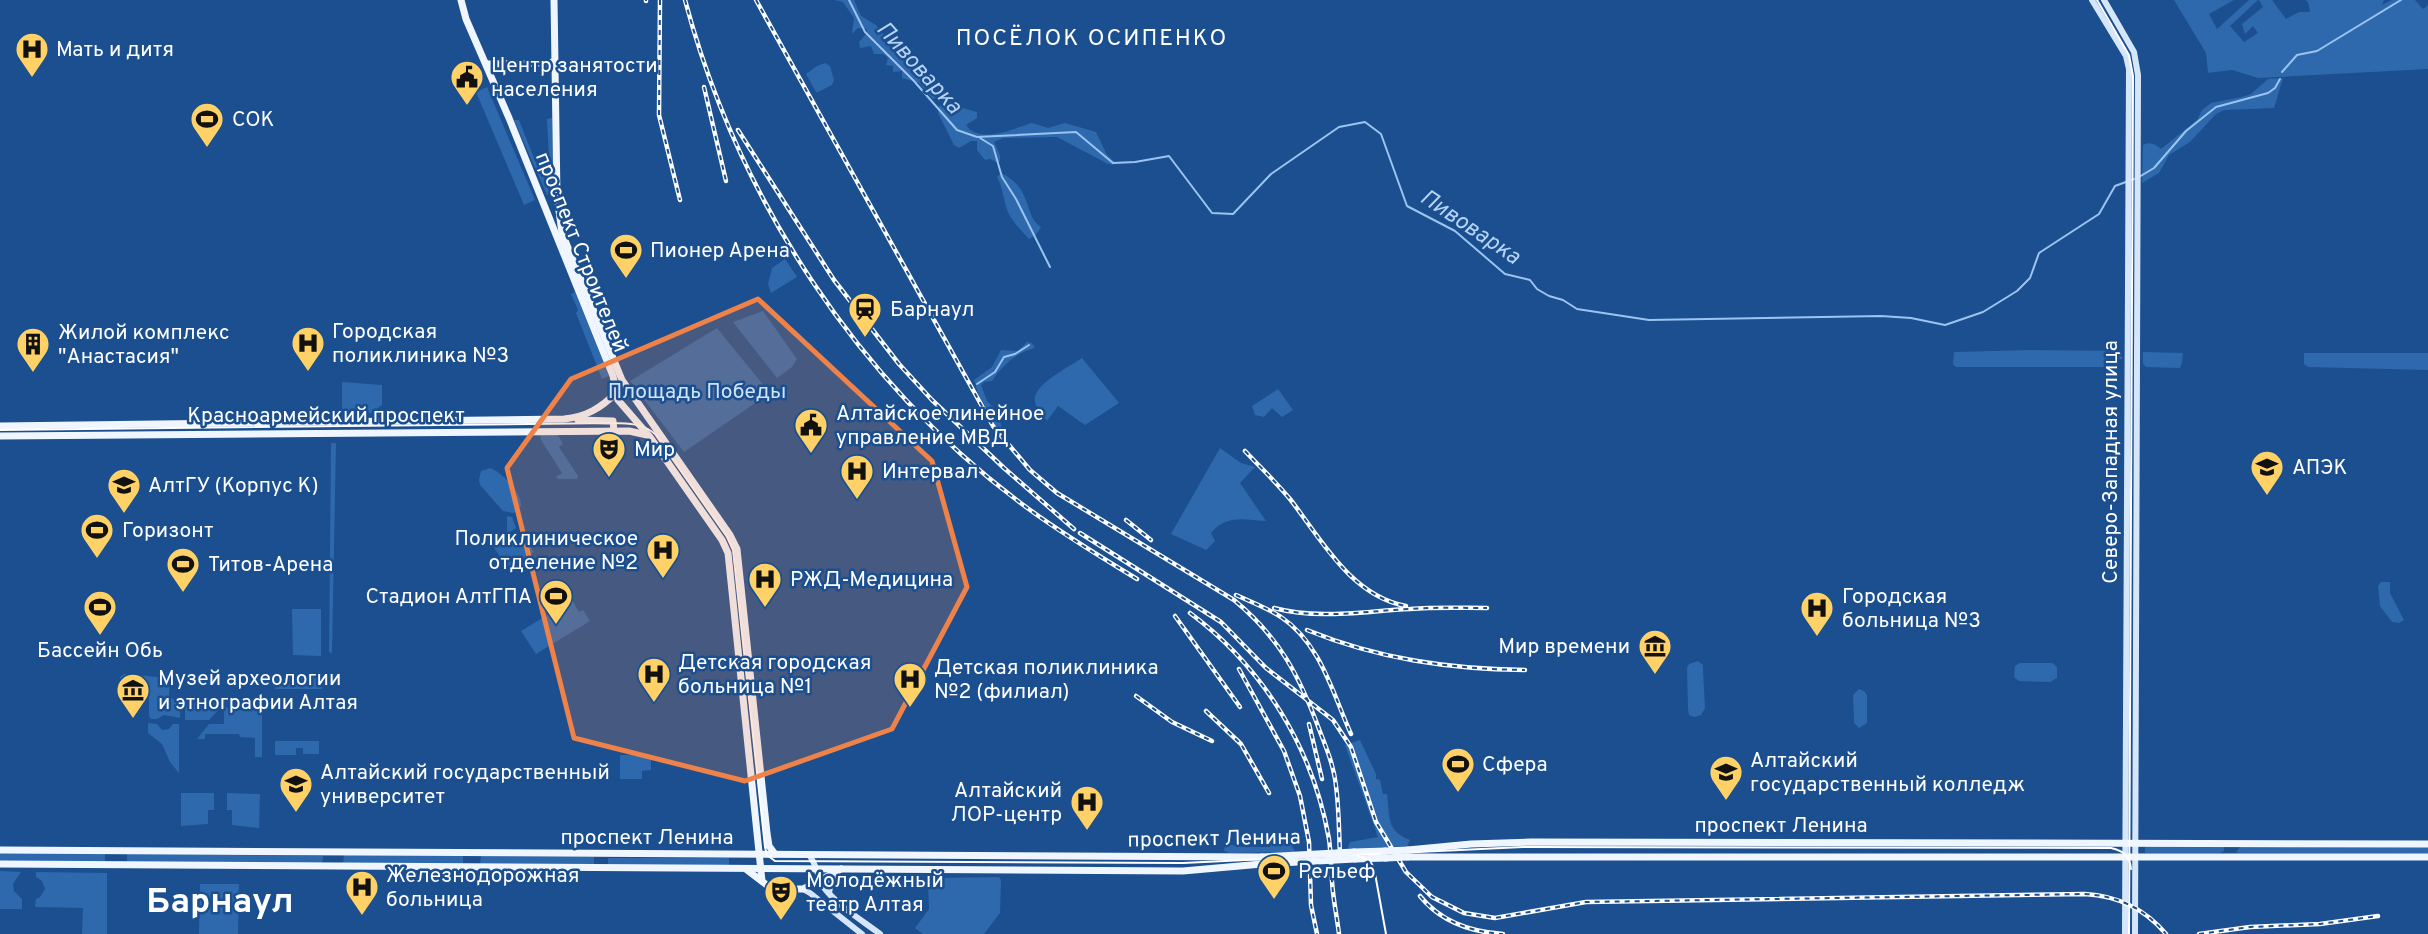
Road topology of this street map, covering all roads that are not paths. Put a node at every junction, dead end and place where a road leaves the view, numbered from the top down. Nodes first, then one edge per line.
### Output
1 (461, 0) edge
2 (554, 0) edge
3 (2092, 0) edge
4 (2104, 0) edge
5 (555, 61) junction
6 (487, 64) junction
7 (557, 196) junction
8 (541, 198) junction
9 (624, 383) junction
10 (616, 393) junction
11 (646, 414) junction
12 (564, 419) junction
13 (0, 426) edge
14 (641, 428) junction
15 (629, 430) junction
16 (614, 431) junction
17 (0, 436) edge
18 (650, 437) junction
19 (746, 620) junction
20 (736, 621) junction
21 (1523, 842) junction
22 (1816, 842) junction
23 (2050, 843) junction
24 (2125, 843) junction
25 (2135, 843) junction
26 (2229, 843) junction
27 (2428, 844) edge
28 (0, 850) edge
29 (1408, 853) junction
30 (743, 855) junction
31 (760, 855) junction
32 (775, 855) junction
33 (809, 855) junction
34 (1523, 855) junction
35 (1817, 855) junction
36 (2050, 856) junction
37 (2125, 856) junction
38 (2135, 856) junction
39 (2230, 857) junction
40 (2428, 857) edge
41 (1262, 860) junction
42 (0, 864) edge
43 (743, 869) junction
44 (761, 869) junction
45 (818, 869) junction
46 (839, 871) junction
47 (762, 881) junction
48 (821, 881) junction
49 (803, 889) junction
50 (830, 894) junction
51 (822, 902) junction
52 (2125, 922) junction
53 (2135, 922) junction
54 (862, 934) edge
55 (880, 934) edge
56 (2125, 934) edge
57 (2135, 934) edge

1 - 6 main road, проспект Строителей
2 - 5 main road, проспект Строителей
3 - 24 main road, Северо-Западная улица
4 - 25 main road, Северо-Западная улица
5 - 6 main road
5 - 7 main road, проспект Строителей
6 - 8 main road, проспект Строителей
7 - 8 main road
7 - 9 main road, проспект Строителей
8 - 10 main road, проспект Строителей
9 - 10 main road, Красноармейский проспект
9 - 11 main road, проспект Строителей
10 - 12 main road, Красноармейский проспект
10 - 14 main road, проспект Строителей
11 - 14 main road
11 - 19 main road, проспект Строителей
12 - 13 main road, Красноармейский проспект
12 - 16 main road
14 - 15 main road
14 - 18 main road, проспект Строителей
15 - 16 main road, Красноармейский проспект
15 - 18 main road, Красноармейский проспект
16 - 17 main road, Красноармейский проспект
18 - 20 main road, проспект Строителей
19 - 20 main road
19 - 32 main road, проспект Строителей
20 - 31 main road, проспект Строителей
21 - 22 main road, проспект Ленина
21 - 29 main road, проспект Ленина
21 - 34 main road
22 - 23 main road, проспект Ленина
22 - 35 main road
23 - 24 main road, проспект Ленина
23 - 36 main road
24 - 25 main road, проспект Ленина
24 - 37 main road, Северо-Западная улица
25 - 26 main road, проспект Ленина
25 - 38 main road, Северо-Западная улица
26 - 27 main road, проспект Ленина
26 - 39 main road
28 - 30 main road, проспект Ленина
29 - 34 main road, проспект Ленина
29 - 41 main road, проспект Ленина, bridge
30 - 31 main road, проспект Ленина
30 - 43 main road
31 - 32 main road, проспект Ленина
31 - 44 main road, проспект Строителей
32 - 33 main road, проспект Ленина
33 - 41 main road, проспект Ленина
33 - 45 main road
34 - 35 main road, проспект Ленина
35 - 36 main road, проспект Ленина
36 - 37 main road, проспект Ленина
37 - 38 main road, проспект Ленина
37 - 52 main road, Северо-Западная улица
38 - 39 main road, проспект Ленина
38 - 53 main road, Северо-Западная улица
39 - 40 main road, проспект Ленина
41 - 46 main road, проспект Ленина
42 - 43 main road, проспект Ленина
43 - 44 main road, проспект Ленина
43 - 47 main road, проспект Ленина
44 - 45 main road, проспект Ленина
44 - 47 main road, проспект Строителей
45 - 46 main road, проспект Ленина
45 - 48 main road
46 - 48 main road, проспект Ленина
46 - 50 main road
47 - 49 main road, проспект Ленина
48 - 49 main road, проспект Ленина
48 - 50 main road
49 - 51 main road
50 - 51 main road
50 - 55 main road
51 - 54 main road
52 - 53 main road
52 - 56 main road, Северо-Западная улица
53 - 57 main road, Северо-Западная улица

